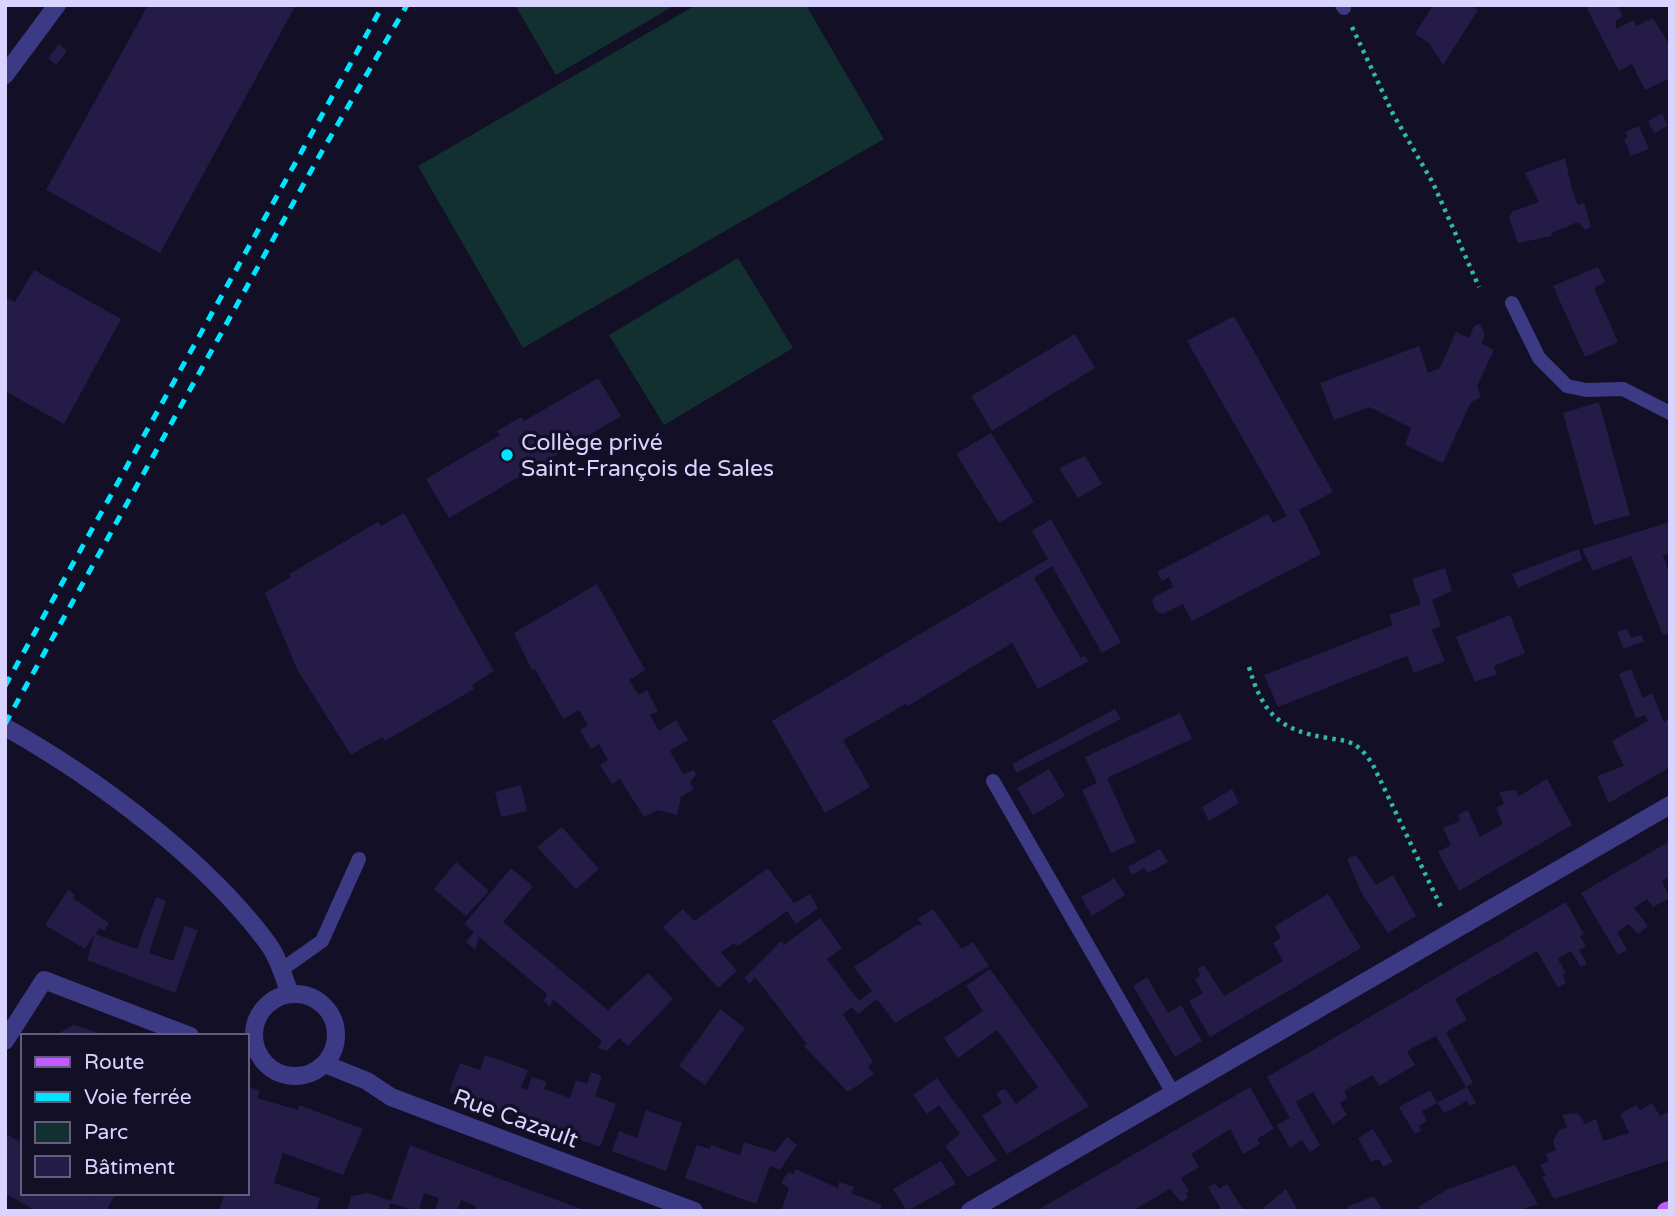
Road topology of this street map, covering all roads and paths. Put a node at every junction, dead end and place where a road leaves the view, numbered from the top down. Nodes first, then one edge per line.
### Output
1 (57, 5) edge
2 (1343, 7) edge
3 (5, 75) edge
4 (1479, 287) dead end
5 (1512, 303) dead end
6 (1670, 412) edge
7 (1249, 667) dead end
8 (5, 727) edge
9 (993, 781) dead end
10 (1670, 805) edge
11 (359, 859) dead end
12 (1457, 930) junction
13 (281, 970) junction
14 (290, 994) junction
15 (185, 1034) edge
16 (5, 1041) edge
17 (251, 1047) edge
18 (325, 1064) junction
19 (1173, 1093) junction
20 (694, 1211) edge
21 (970, 1211) edge

1 - 3 street
2 - 4 path
5 - 6 lane
7 - 12 path
8 - 13 street
9 - 19 lane
10 - 12 street
11 - 13 lane
12 - 19 street
13 - 14 street
14 - 17 street
14 - 18 street
15 - 16 street
17 - 18 street
18 - 20 street, Rue Cazault
19 - 21 street

